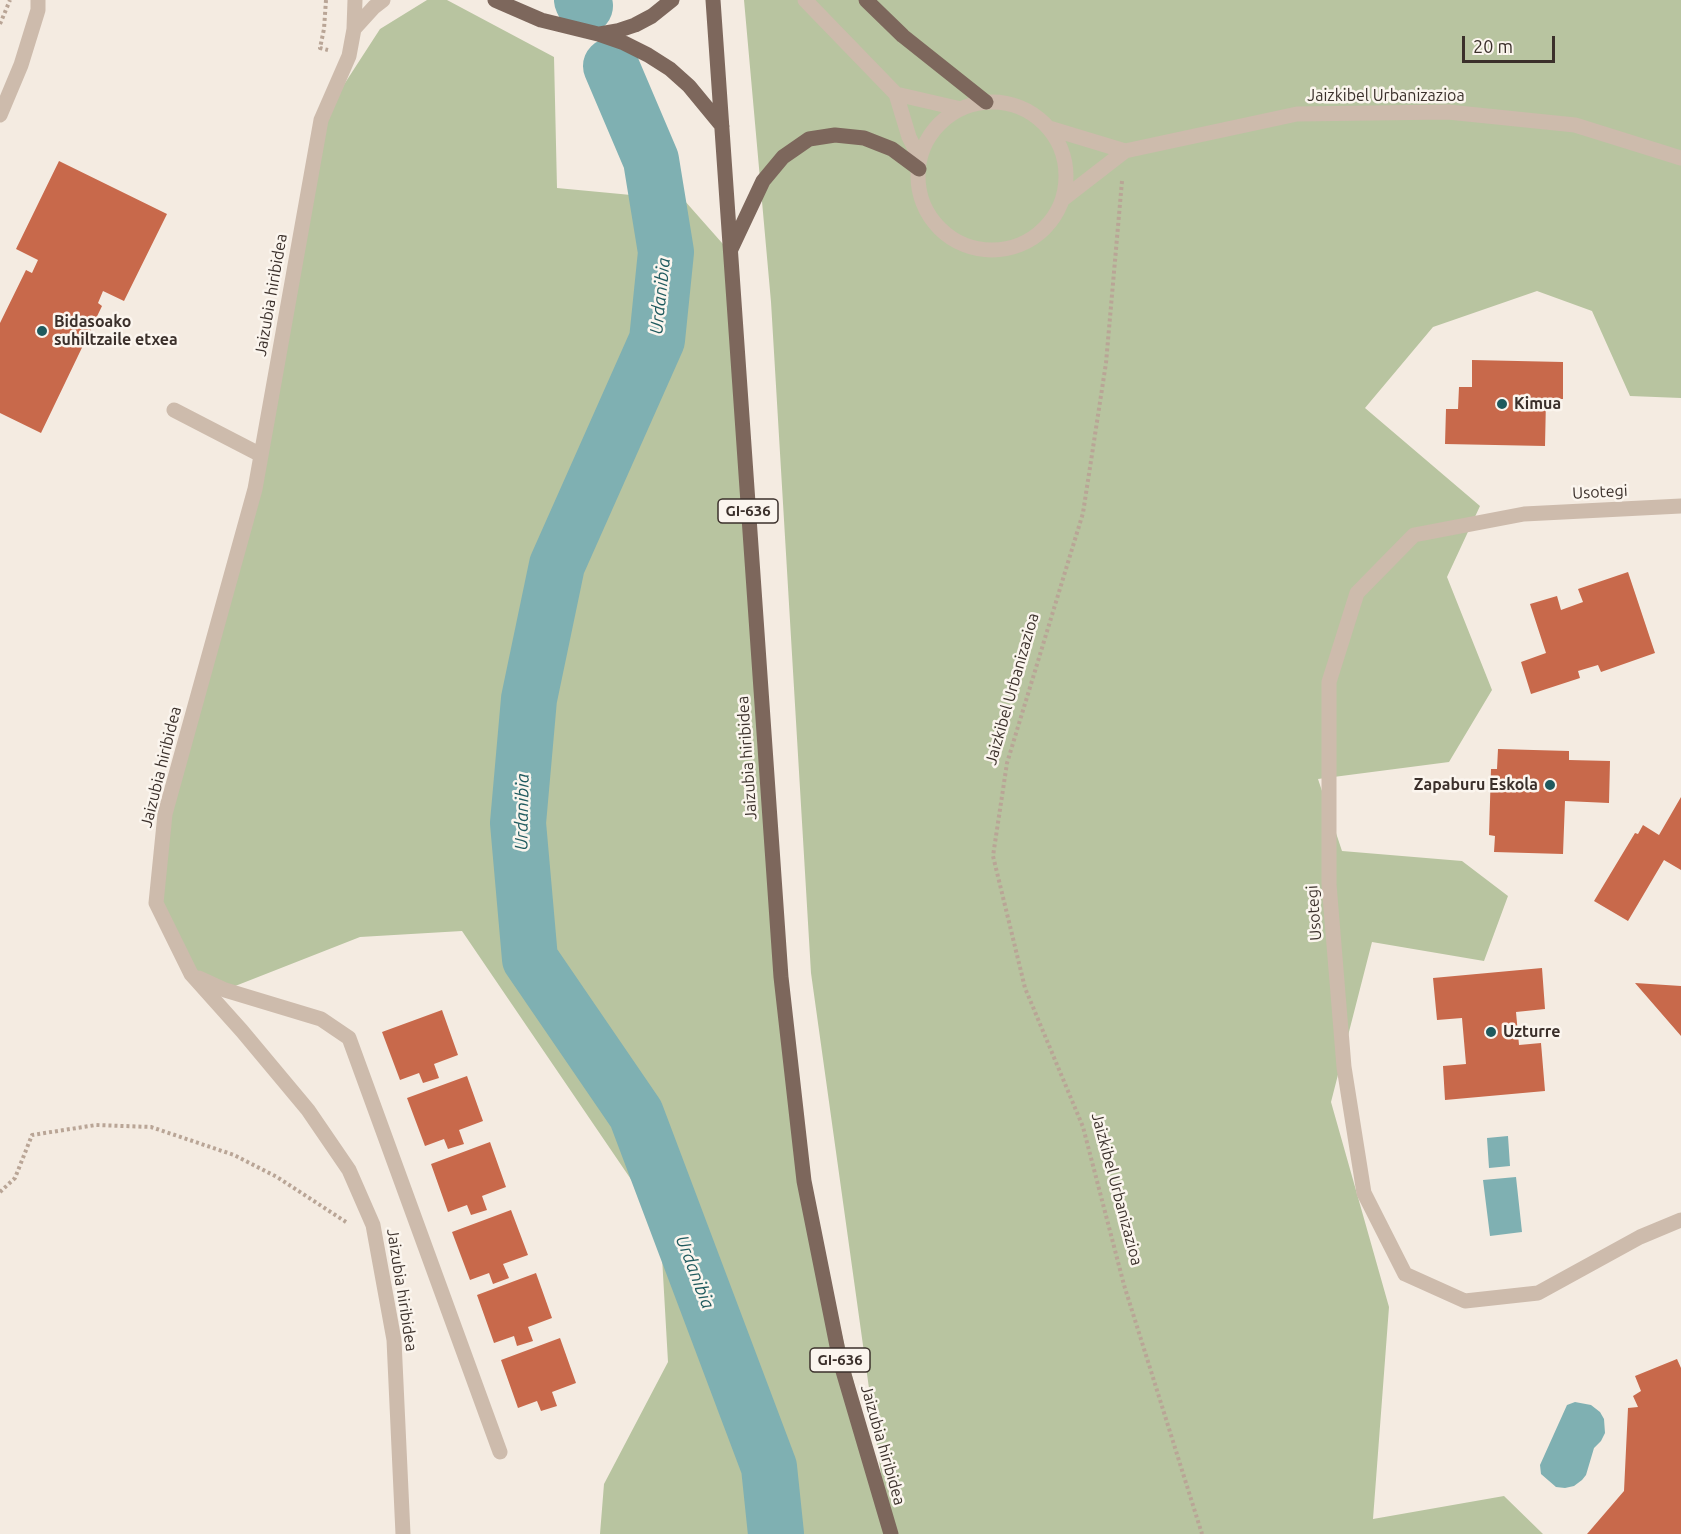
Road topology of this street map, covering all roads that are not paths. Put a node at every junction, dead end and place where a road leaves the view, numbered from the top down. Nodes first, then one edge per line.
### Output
1 (38, 0) edge
2 (355, 0) edge
3 (383, 0) edge
4 (495, 0) edge
5 (672, 0) edge
6 (713, 0) edge
7 (805, 0) edge
8 (866, 0) edge
9 (354, 29) junction
10 (598, 34) junction
11 (896, 94) junction
12 (986, 102) junction
13 (961, 109) junction
14 (0, 116) edge
15 (722, 126) junction
16 (1049, 128) junction
17 (1125, 151) junction
18 (1681, 158) edge
19 (919, 164) junction
20 (1063, 199) junction
21 (730, 252) junction
22 (174, 410) dead end
23 (261, 455) junction
24 (1681, 506) edge
25 (191, 974) junction
26 (1681, 1220) edge
27 (500, 1452) dead end
28 (403, 1534) edge
29 (891, 1534) edge

1 - 14 street
2 - 9 street, Jaizubia hiribidea
3 - 9 street
4 - 10 main road
5 - 10 main road
6 - 15 main road, GI-636
7 - 11 street
8 - 12 main road
9 - 23 street, Jaizubia hiribidea
10 - 15 main road
11 - 13 street
11 - 19 street
12 - 13 street
12 - 16 street
13 - 19 street
15 - 21 main road, Jaizubia hiribidea / GI-636
16 - 17 street, Jaizkibel Urbanizazioa
16 - 20 street
17 - 18 street, Jaizkibel Urbanizazioa
17 - 20 street, Jaizkibel Urbanizazioa
19 - 20 street
19 - 21 main road
21 - 29 main road, Jaizubia hiribidea / GI-636
22 - 23 street
23 - 25 street, Jaizubia hiribidea
24 - 26 street, Usotegi
25 - 27 street
25 - 28 street, Jaizubia hiribidea

